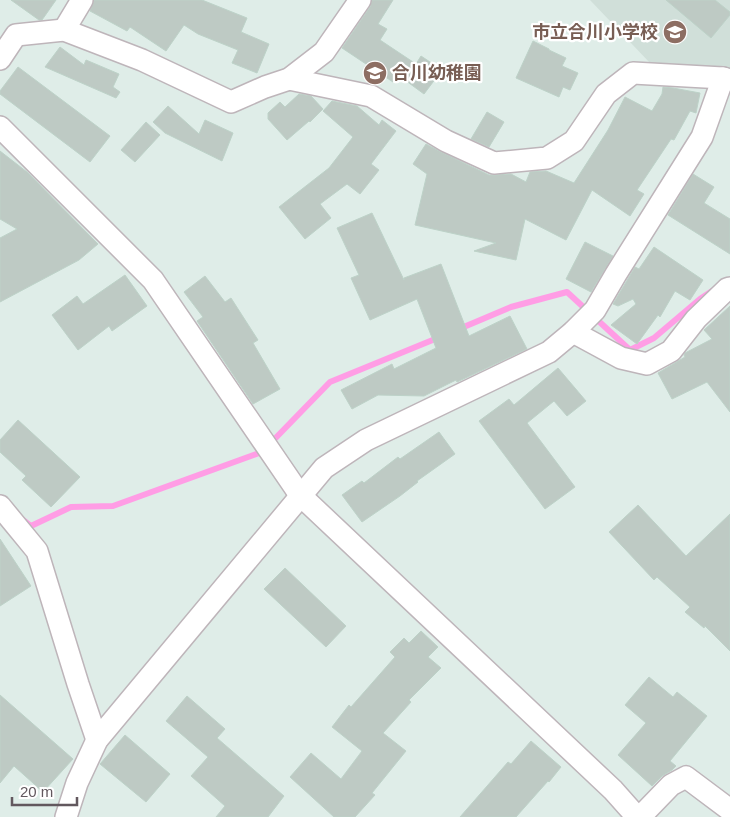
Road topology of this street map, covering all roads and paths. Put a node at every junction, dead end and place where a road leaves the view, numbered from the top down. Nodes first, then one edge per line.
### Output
1 (82, 0) edge
2 (360, 0) edge
3 (64, 30) junction
4 (0, 59) edge
5 (288, 79) junction
6 (727, 79) edge
7 (0, 127) edge
8 (730, 288) edge
9 (573, 332) junction
10 (300, 495) junction
11 (0, 506) edge
12 (97, 740) junction
13 (730, 810) edge
14 (66, 817) edge
15 (639, 817) edge

1 - 3 street
2 - 5 street
3 - 4 street
3 - 5 street
5 - 6 street
6 - 9 street
7 - 10 street
8 - 9 street
9 - 10 street
10 - 12 street
10 - 15 street
11 - 12 street
12 - 14 street
13 - 15 street

